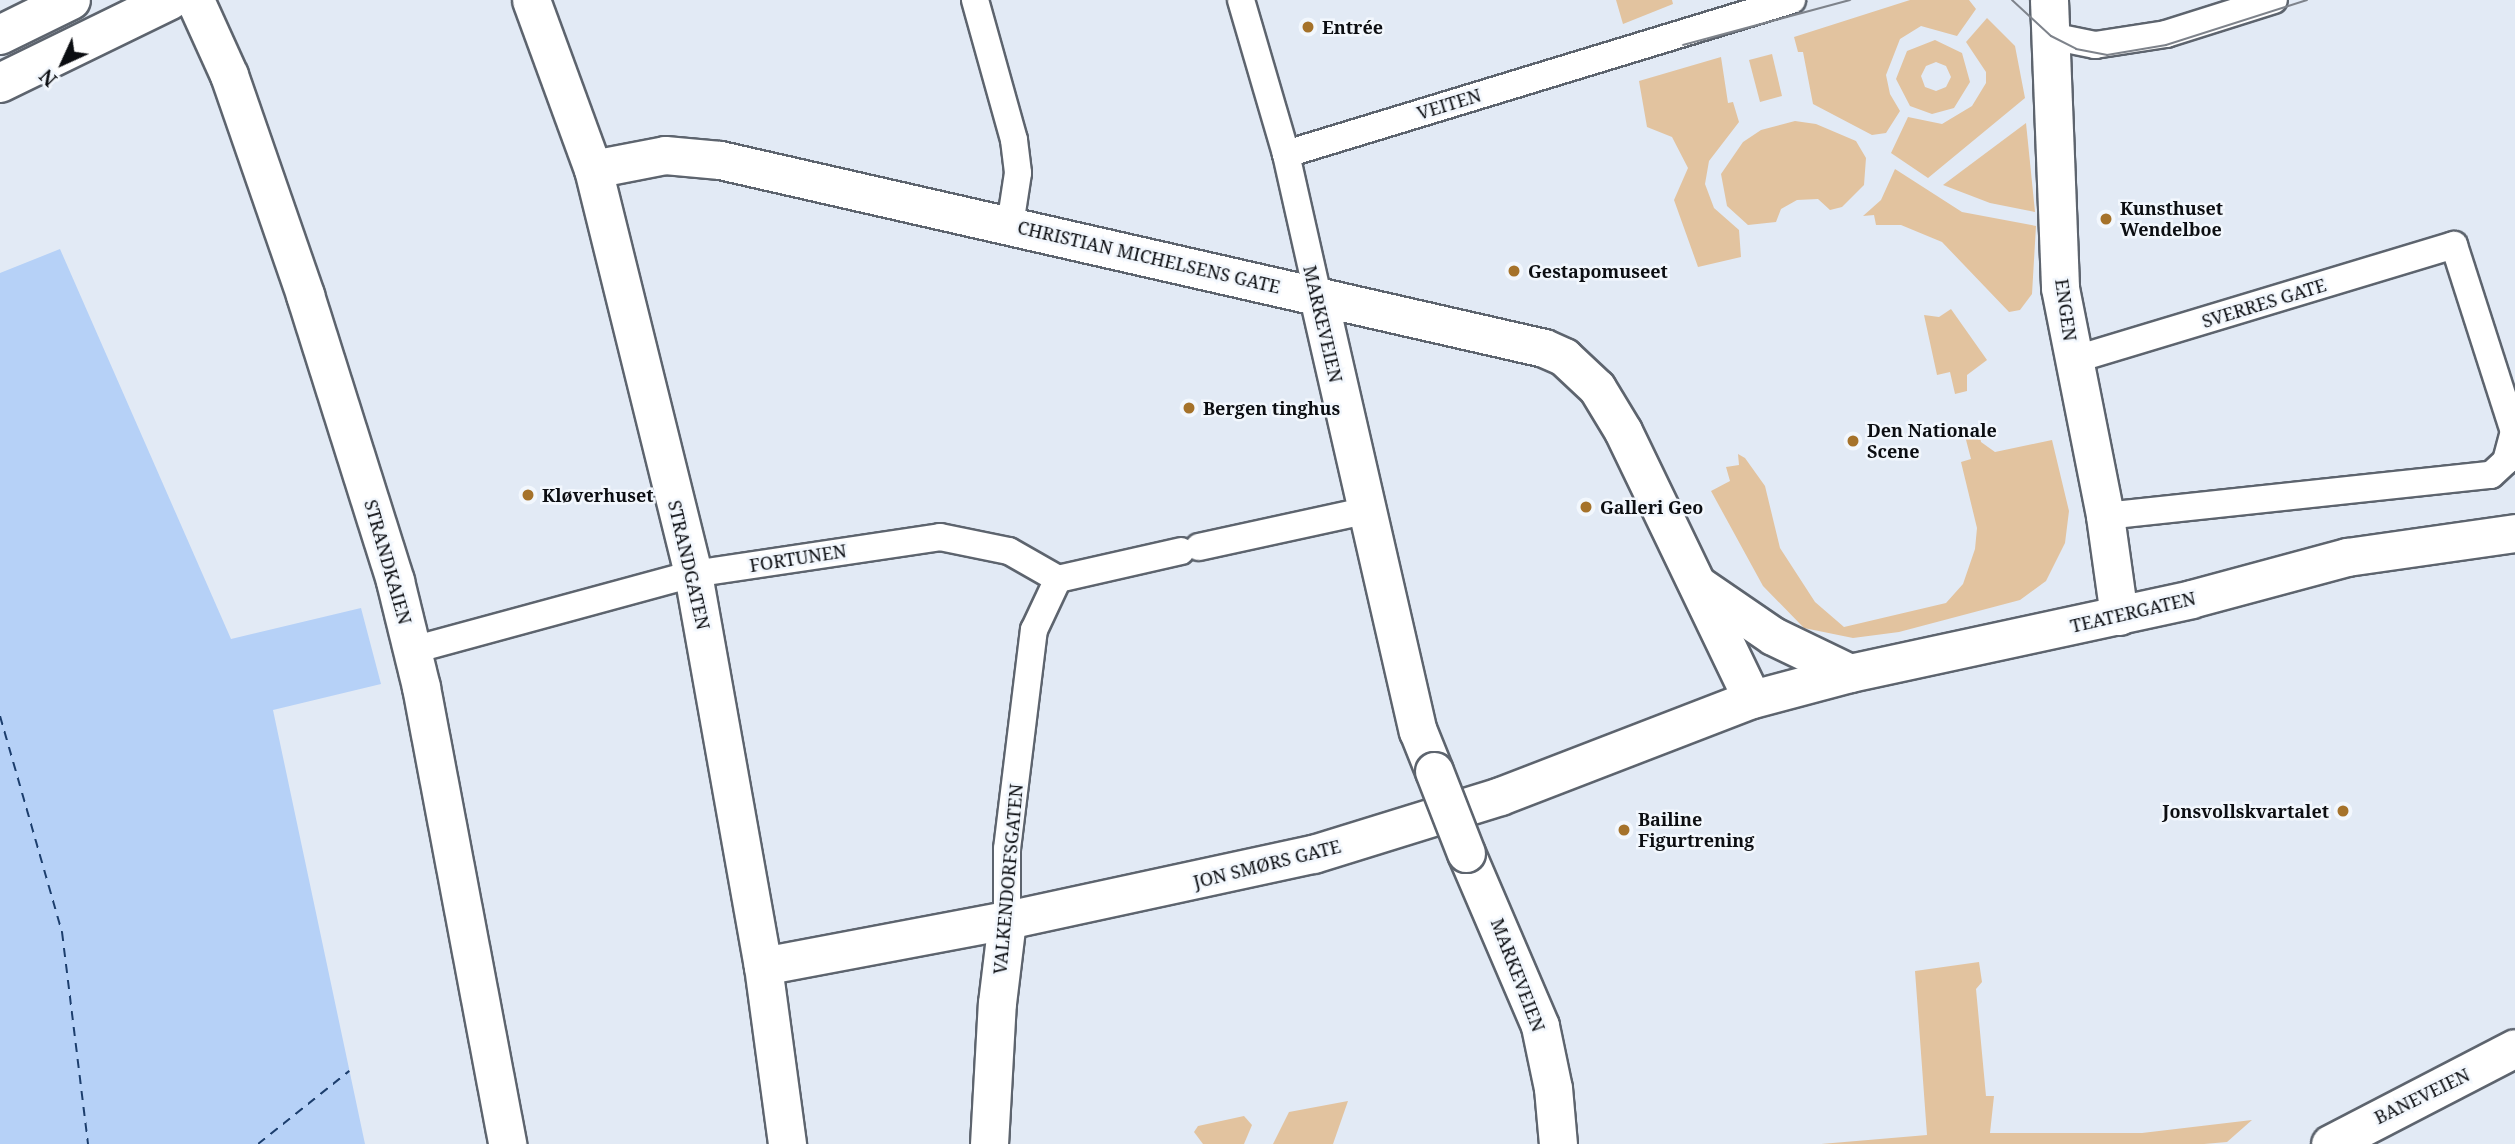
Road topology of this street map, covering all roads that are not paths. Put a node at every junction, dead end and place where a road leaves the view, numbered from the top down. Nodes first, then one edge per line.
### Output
1 (71, 0) edge
2 (170, 0) edge
3 (195, 0) edge
4 (531, 0) edge
5 (975, 0) edge
6 (1241, 0) edge
7 (1792, 0) edge
8 (2049, 0) edge
9 (2274, 0) edge
10 (0, 35) edge
11 (2051, 36) junction
12 (0, 83) edge
13 (1286, 154) junction
14 (593, 169) junction
15 (1010, 225) junction
16 (1318, 296) junction
17 (2073, 360) junction
18 (2514, 433) edge
19 (1364, 511) junction
20 (2105, 516) junction
21 (2515, 533) edge
22 (693, 574) junction
23 (1058, 579) junction
24 (1698, 585) junction
25 (2119, 616) junction
26 (413, 650) junction
27 (1850, 673) junction
28 (1752, 699) junction
29 (1007, 920) junction
30 (763, 966) junction
31 (2515, 1048) edge
32 (508, 1144) edge
33 (787, 1144) edge
34 (989, 1144) edge
35 (1558, 1144) edge
36 (2330, 1144) edge

1 - 10 main road
2 - 12 main road
3 - 26 main road, STRANDKAIEN
4 - 14 main road, STRANDGATEN
5 - 15 street
6 - 13 street, MARKEVEIEN
7 - 13 street, VEITEN
8 - 11 main road, ENGEN
9 - 11 street
11 - 17 main road, ENGEN
13 - 16 street, MARKEVEIEN
14 - 15 main road, CHRISTIAN MICHELSENS GATE
14 - 22 main road, STRANDGATEN
15 - 16 main road, CHRISTIAN MICHELSENS GATE
16 - 19 main road, MARKEVEIEN
16 - 24 main road, CHRISTIAN MICHELSENS GATE
17 - 18 street, SVERRES GATE
17 - 20 main road, ENGEN
18 - 20 street
19 - 23 street
19 - 35 main road, MARKEVEIEN, bridge
20 - 25 main road, ENGEN
21 - 25 main road, TEATERGATEN
22 - 23 street, FORTUNEN
22 - 26 street, FORTUNEN
22 - 30 main road, STRANDGATEN
23 - 29 street, VALKENDORFSGATEN
24 - 27 main road, CHRISTIAN MICHELSENS GATE
24 - 28 main road, CHRISTIAN MICHELSENS GATE
25 - 27 main road, TEATERGATEN
26 - 32 main road, STRANDKAIEN
27 - 28 main road, TEATERGATEN
28 - 29 main road, JON SMØRS GATE
29 - 30 main road, JON SMØRS GATE
29 - 34 main road, VALKENDORFSGATEN
30 - 33 main road, STRANDGATEN
31 - 36 main road, BANEVEIEN

